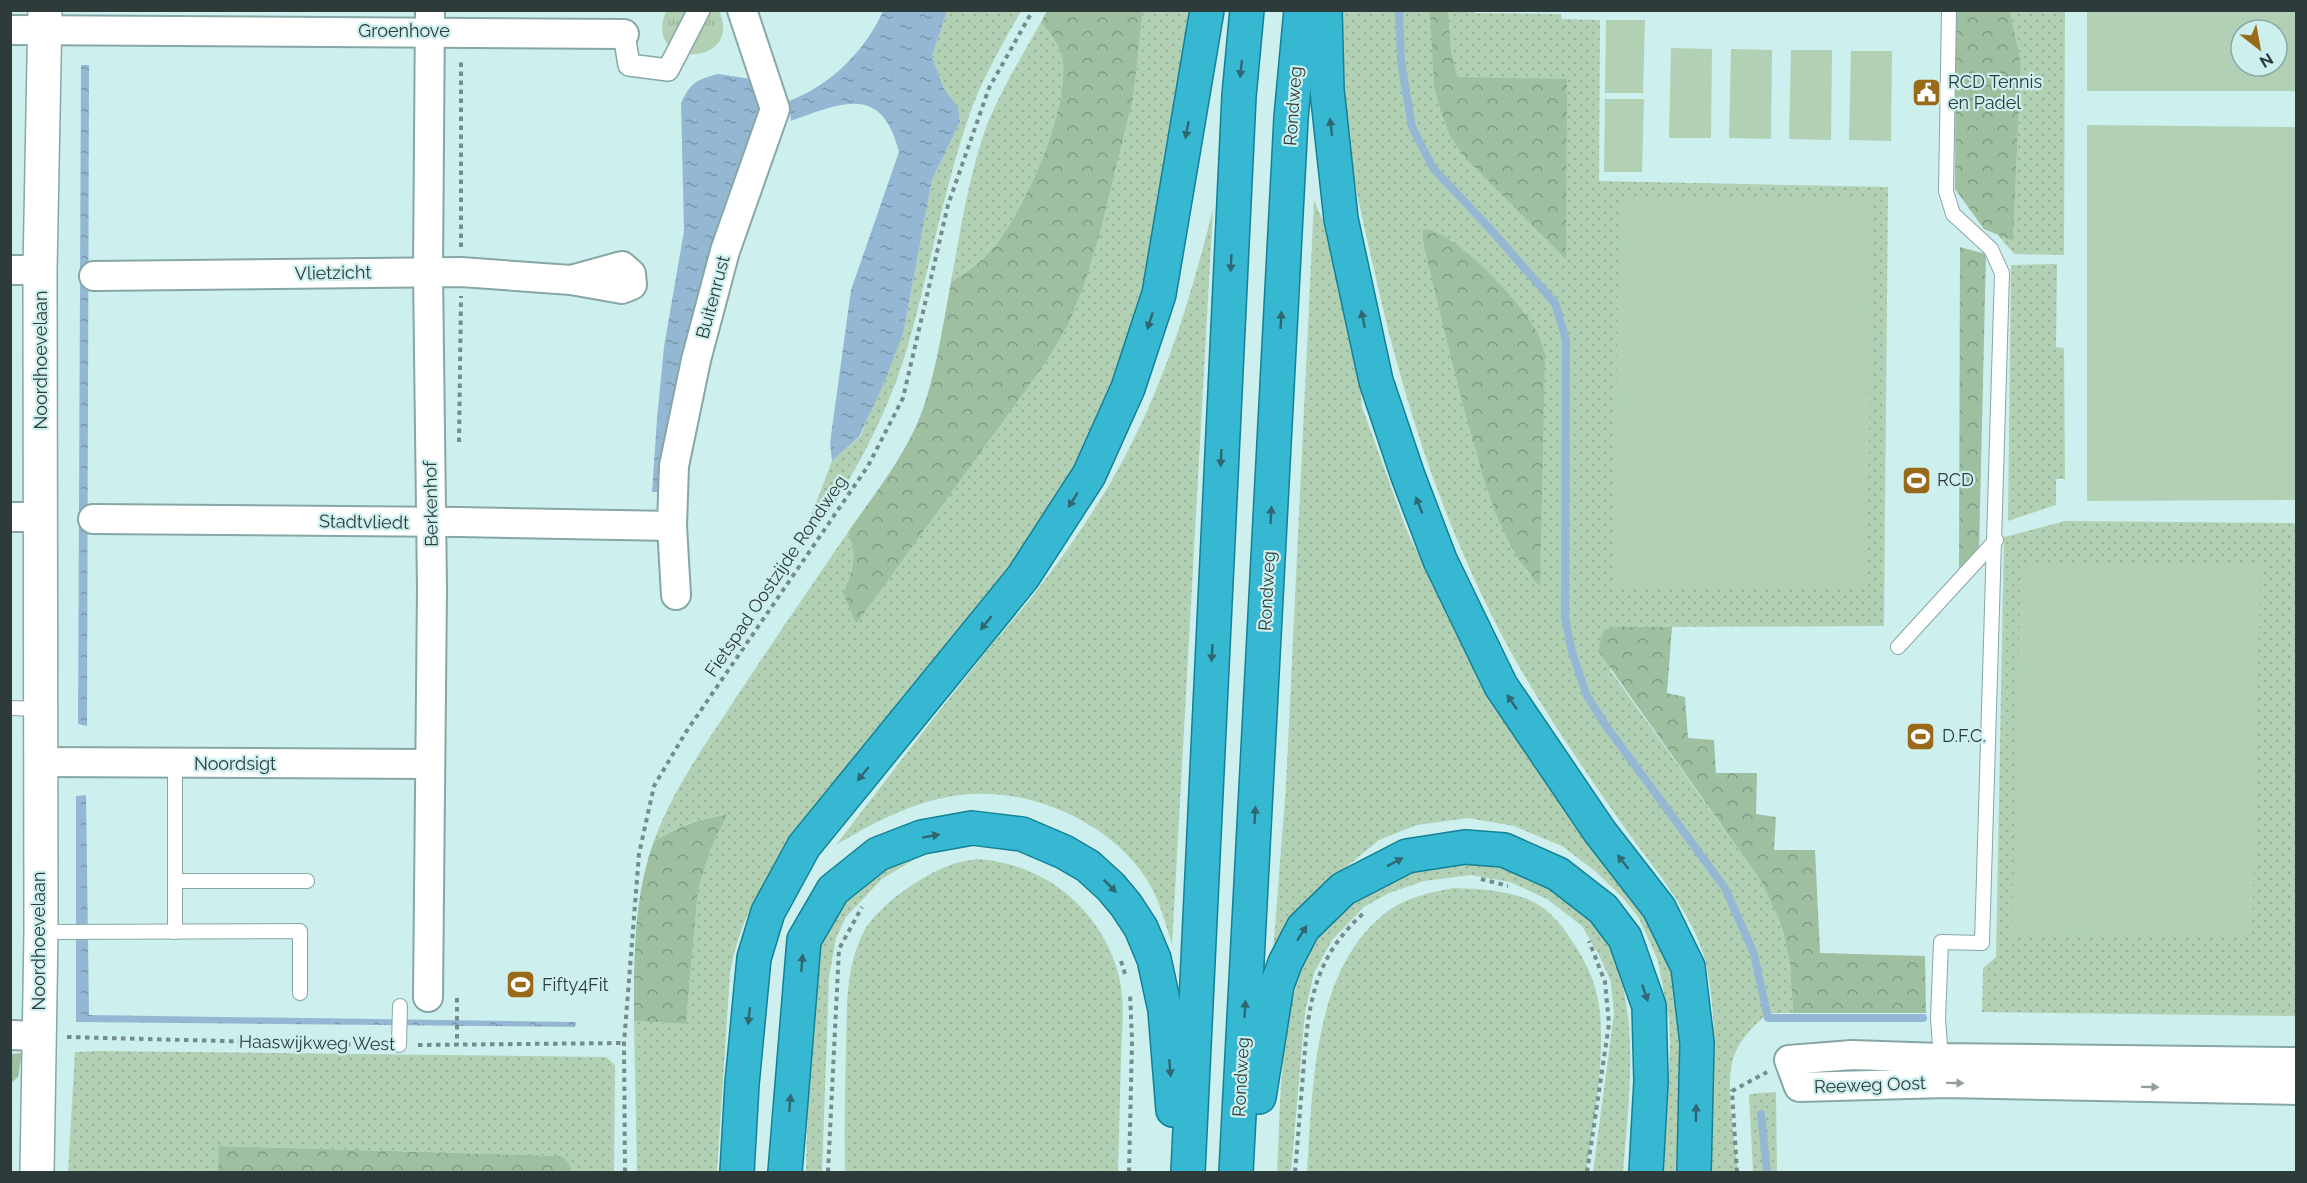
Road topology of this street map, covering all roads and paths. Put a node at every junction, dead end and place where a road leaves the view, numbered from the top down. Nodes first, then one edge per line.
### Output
1 (699, 10) edge
2 (742, 10) edge
3 (1034, 10) edge
4 (1207, 10) edge
5 (1247, 10) edge
6 (1301, 10) edge
7 (1325, 10) edge
8 (1949, 10) edge
9 (46, 20) edge
10 (430, 21) edge
11 (10, 30) edge
12 (624, 34) joint
13 (25, 270) edge
14 (428, 272) junction
15 (94, 276) dead end
16 (571, 280) dead end
17 (26, 517) edge
18 (93, 519) dead end
19 (432, 522) junction
20 (672, 526) junction
21 (1996, 540) junction
22 (676, 595) dead end
23 (1898, 647) dead end
24 (25, 709) edge
25 (40, 762) junction
26 (175, 764) junction
27 (429, 764) junction
28 (1473, 877) dead end
29 (176, 881) junction
30 (307, 881) dead end
31 (1510, 886) dead end
32 (867, 903) dead end
33 (1373, 907) dead end
34 (56, 932) junction
35 (175, 932) junction
36 (1588, 939) dead end
37 (1121, 960) dead end
38 (1127, 980) dead end
39 (1130, 989) dead end
40 (300, 993) dead end
41 (428, 997) dead end
42 (457, 1005) dead end
43 (400, 1006) dead end
44 (24, 1035) edge
45 (624, 1043) junction
46 (399, 1045) junction
47 (457, 1045) junction
48 (1941, 1058) junction
49 (1789, 1060) junction
50 (2296, 1062) edge
51 (2296, 1090) edge
52 (38, 1173) edge
53 (625, 1173) edge
54 (737, 1173) edge
55 (785, 1173) edge
56 (828, 1173) edge
57 (1129, 1173) edge
58 (1179, 1173) edge
59 (1188, 1173) edge
60 (1236, 1173) edge
61 (1246, 1173) edge
62 (1295, 1173) edge
63 (1587, 1173) edge
64 (1646, 1173) edge
65 (1694, 1173) edge
66 (1737, 1173) edge

1 - 12 street, Groenhove
2 - 20 street, Buitenrust
3 - 45 path, Fietspad Oostzijde Rondweg
4 -> 54 highway
5 -> 59 highway
60 -> 6 highway, Rondweg
65 -> 7 highway
8 - 21 lane
9 - 10 street, Groenhove
9 - 11 street, Groenhove
9 - 13 street, Noordhoevelaan
10 - 12 street, Groenhove
10 - 14 street, Berkenhof
13 - 17 street, Noordhoevelaan
14 - 15 street, Vlietzicht
14 - 16 street, Vlietzicht
14 - 19 street, Berkenhof
17 - 24 street, Noordhoevelaan
18 - 19 street, Stadtvliedt
19 - 20 street, Stadtvliedt
19 - 27 street, Berkenhof
20 - 22 street, Buitenrust
21 - 23 lane
21 - 48 lane
24 - 25 street, Noordhoevelaan
25 - 26 street, Noordsigt
25 - 34 street, Noordhoevelaan
26 - 27 street, Noordsigt
26 - 29 lane
27 - 41 street, Berkenhof
28 - 31 path
29 - 30 lane
29 - 35 lane
32 - 56 path
33 - 62 path
34 - 35 lane
34 - 44 street, Noordhoevelaan
35 - 40 lane
36 - 63 path
37 - 38 path
39 - 57 path
42 - 47 path
43 - 46 lane
44 - 46 path, Haaswijkweg West
44 - 52 street, Noordhoevelaan
45 - 47 path, Haaswijkweg West
45 - 53 path, Fietspad Oostzijde Rondweg
46 - 47 path, Haaswijkweg West
48 - 49 street, Reeweg Oost
48 - 50 street, Reeweg Oost
49 -> 51 street, Reeweg Oost
49 - 66 path
55 -> 58 highway
61 -> 64 highway

